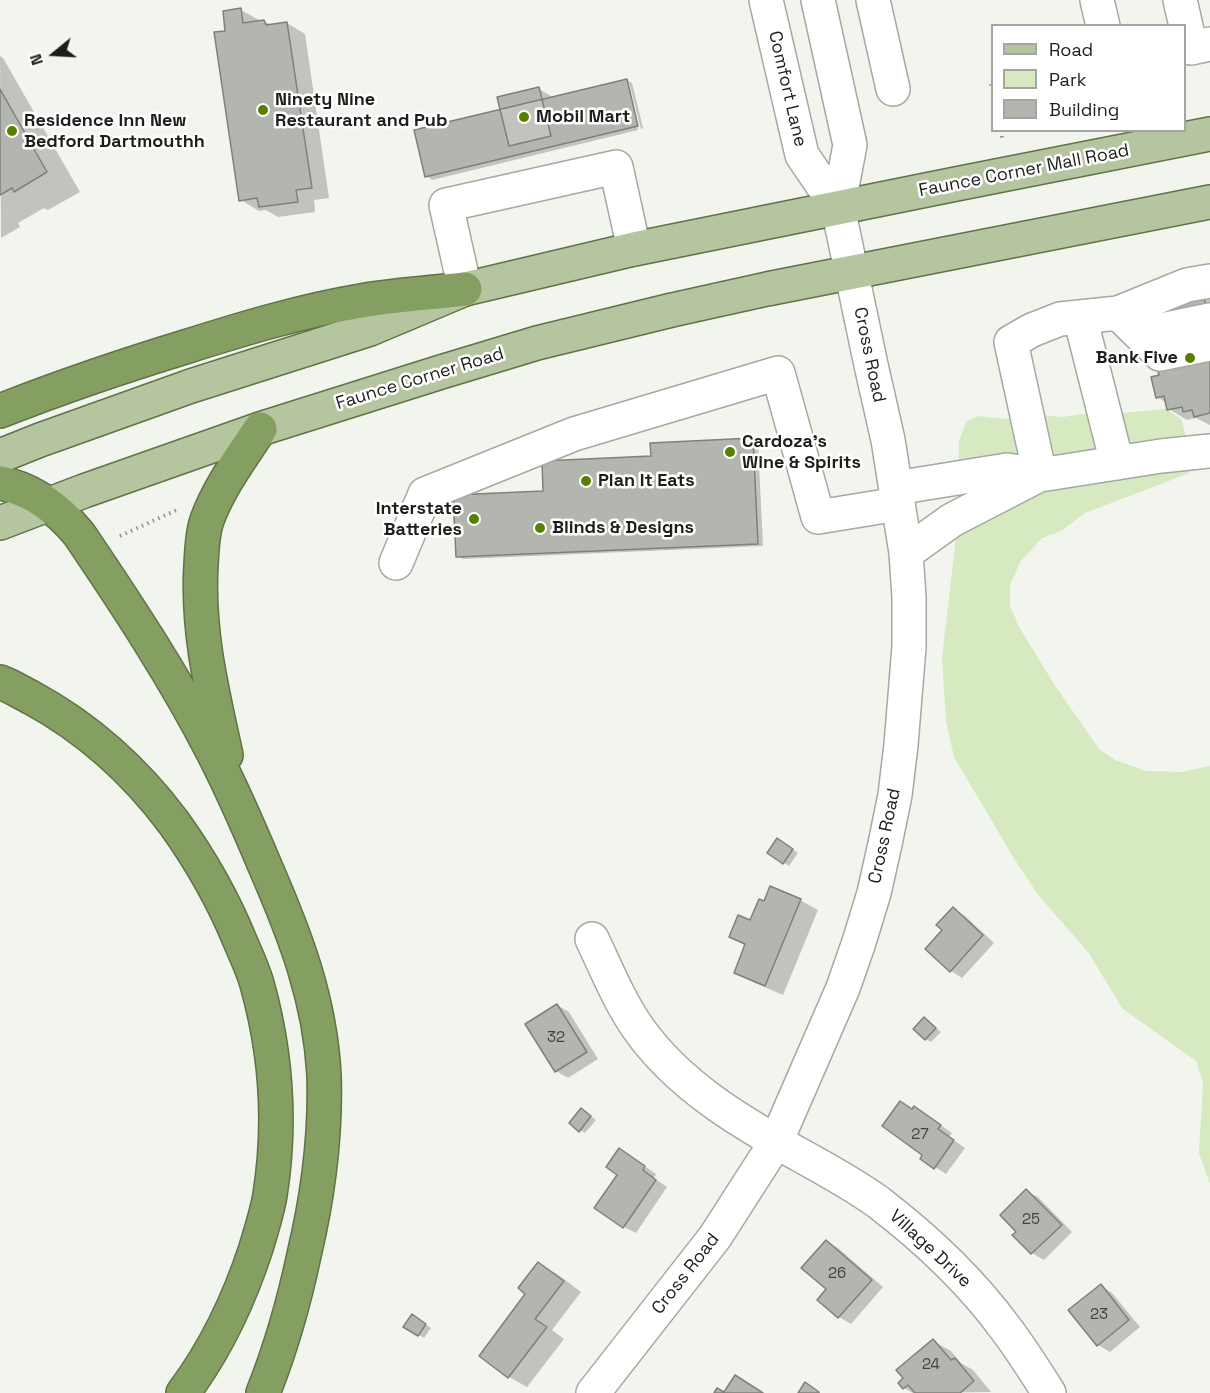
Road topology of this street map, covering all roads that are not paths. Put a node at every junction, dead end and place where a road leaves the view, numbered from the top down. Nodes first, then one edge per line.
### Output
1 (802, 0) edge
2 (818, 0) edge
3 (873, 0) edge
4 (1097, 0) edge
5 (1180, 0) edge
6 (767, 4) edge
7 (1103, 24) edge
8 (1186, 24) edge
9 (1186, 26) edge
10 (1210, 44) edge
11 (893, 90) dead end
12 (1210, 134) edge
13 (1128, 140) edge
14 (1210, 202) edge
15 (838, 208) junction
16 (634, 249) junction
17 (851, 272) junction
18 (1210, 281) edge
19 (465, 289) junction
20 (1210, 304) edge
21 (1118, 313) junction
22 (1080, 317) junction
23 (1210, 320) edge
24 (1210, 332) edge
25 (1210, 345) edge
26 (0, 411) edge
27 (260, 429) junction
28 (1210, 451) edge
29 (0, 456) edge
30 (1118, 463) junction
31 (1040, 475) junction
32 (0, 483) edge
33 (897, 496) junction
34 (49, 504) junction
35 (0, 523) edge
36 (906, 553) junction
37 (396, 563) dead end
38 (0, 682) edge
39 (236, 797) junction
40 (592, 939) dead end
41 (776, 1142) junction
42 (183, 1393) edge
43 (263, 1393) edge
44 (593, 1393) edge
45 (1049, 1393) edge

1 - 6 street
2 - 15 street
3 - 11 street
4 - 7 street
5 - 8 street
6 - 15 street, Comfort Lane
9 - 10 street
12 - 13 main road, Faunce Corner Mall Road
13 - 15 main road, Faunce Corner Mall Road
14 - 17 main road
15 - 16 main road
15 - 17 street, Cross Road
16 - 19 main road
16 - 19 street
17 - 27 main road, Faunce Corner Road
17 - 33 street, Cross Road
18 - 21 street
19 - 26 highway
19 - 29 main road
20 - 21 street
21 - 22 street
21 - 23 street
21 - 24 street
21 - 25 street
22 - 30 street
22 - 31 street
27 - 34 main road, Faunce Corner Road
27 - 39 highway
28 - 30 street
30 - 31 street
31 - 33 street
31 - 36 street
32 - 34 highway
33 - 36 street, Cross Road
33 - 37 street
34 - 35 main road, Faunce Corner Road
34 - 39 highway
36 - 41 street, Cross Road
38 - 42 highway
39 - 43 highway
40 - 41 street, Village Drive
41 - 44 street, Cross Road
41 - 45 street, Village Drive

